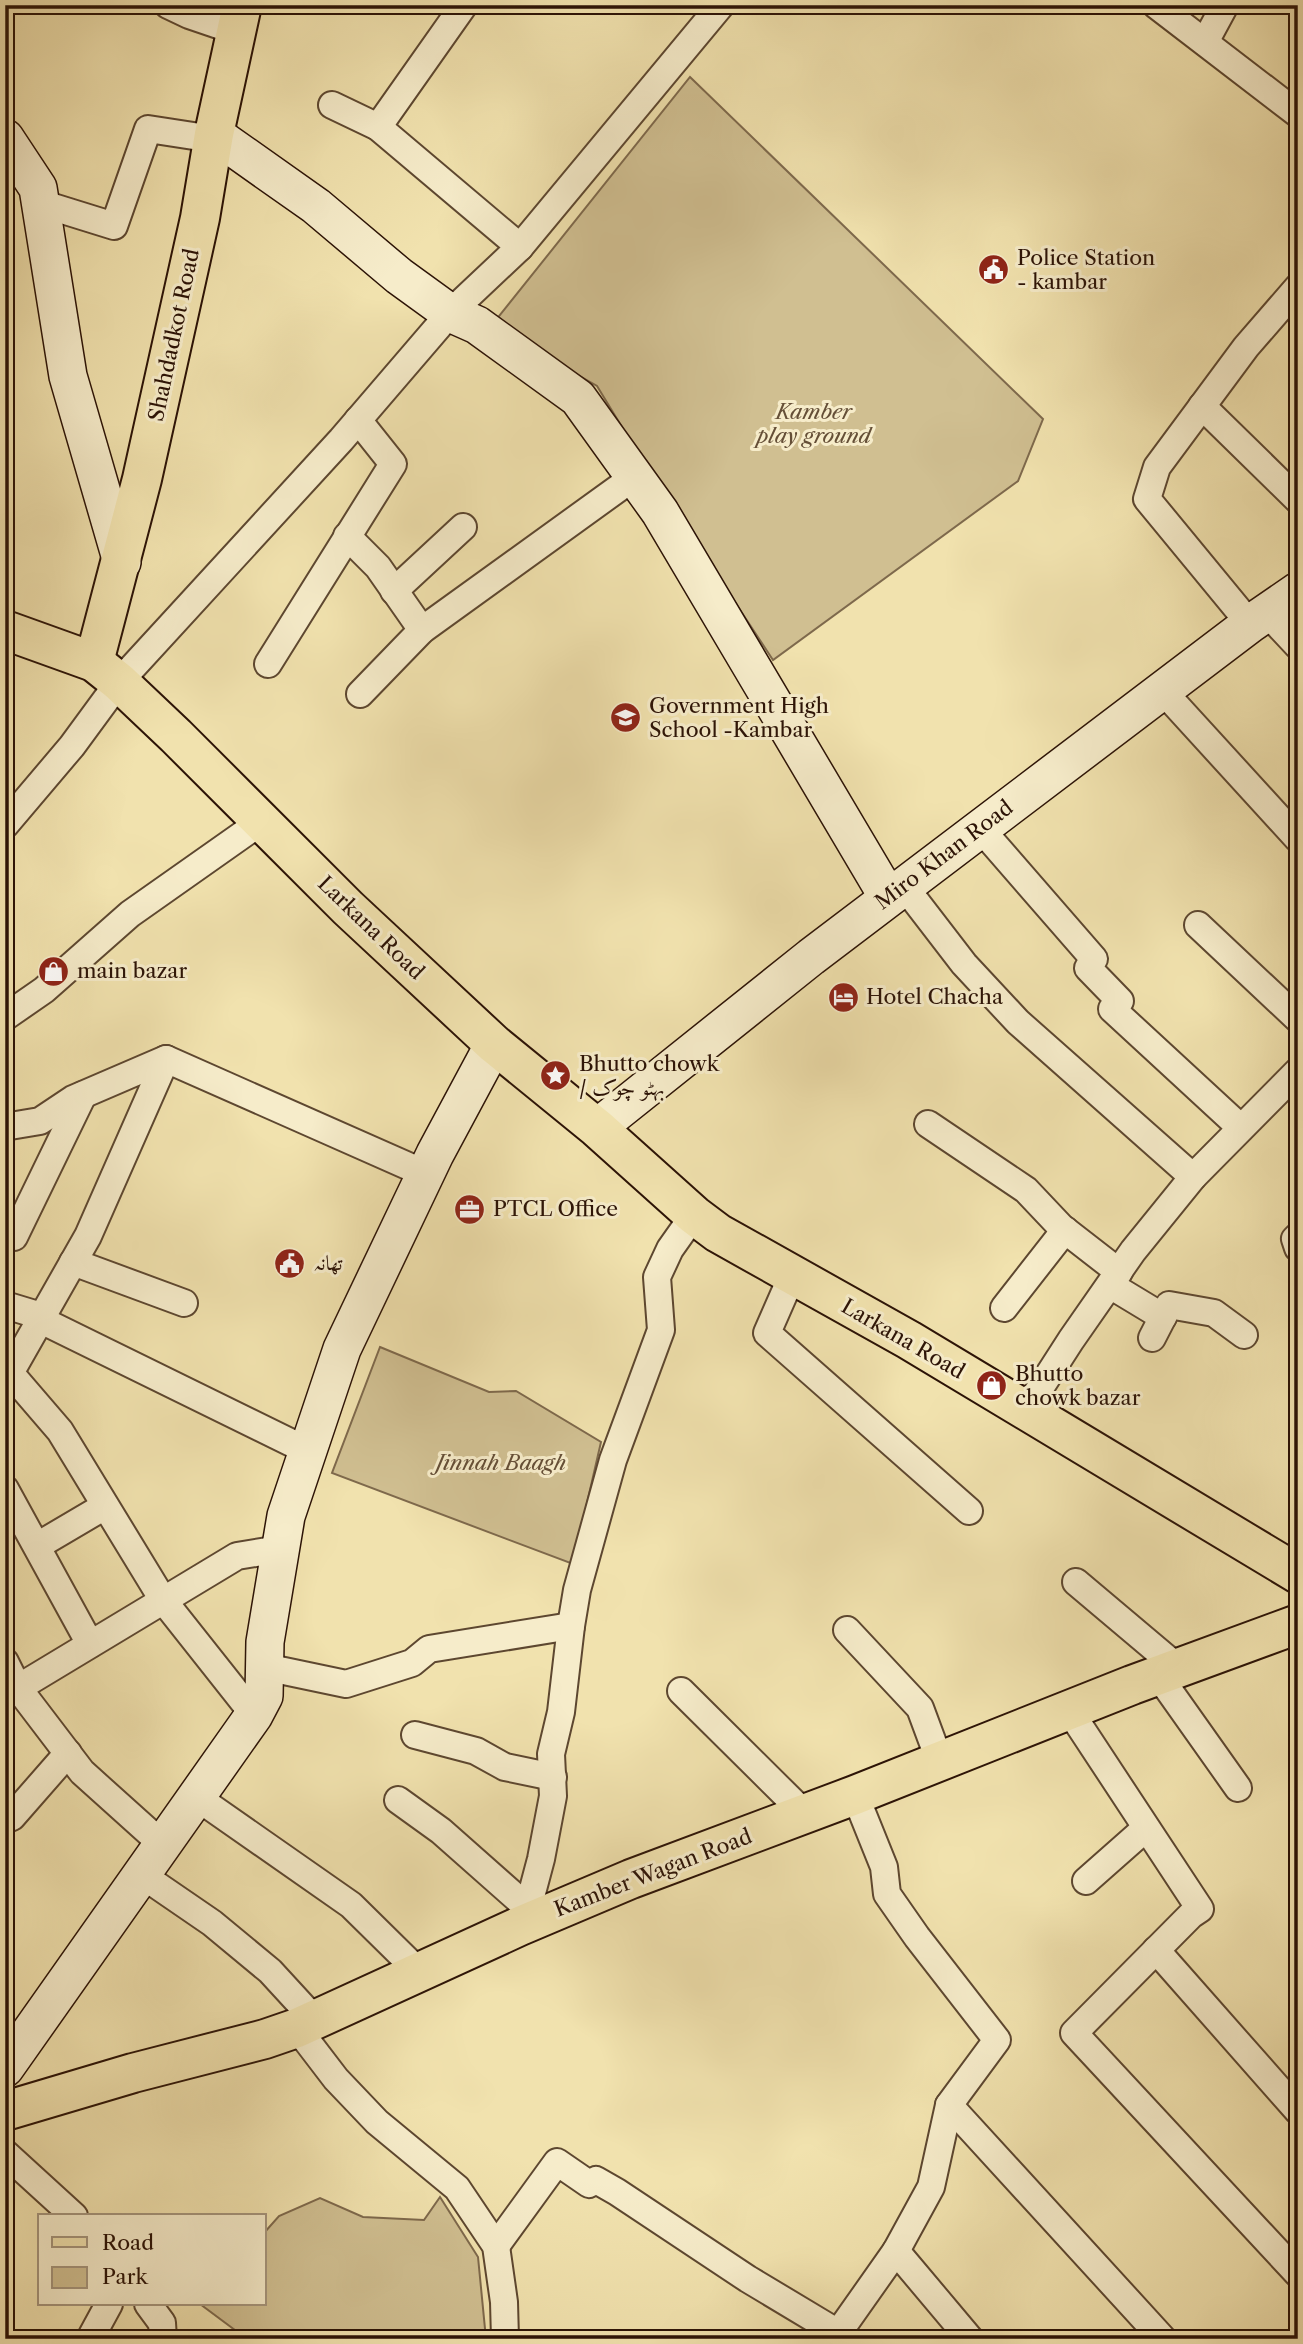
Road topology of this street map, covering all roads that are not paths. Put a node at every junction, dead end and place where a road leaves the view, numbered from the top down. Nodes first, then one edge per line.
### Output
1 (168, 5) edge
2 (464, 5) edge
3 (721, 5) edge
4 (1156, 5) edge
5 (1225, 5) edge
6 (239, 18) edge
7 (1205, 42) junction
8 (331, 105) dead end
9 (1298, 114) edge
10 (377, 127) junction
11 (213, 136) junction
12 (5, 138) edge
13 (40, 203) junction
14 (520, 247) junction
15 (1298, 287) edge
16 (450, 313) junction
17 (1202, 406) junction
18 (358, 420) junction
19 (634, 477) junction
20 (1298, 500) edge
21 (463, 527) dead end
22 (347, 536) junction
23 (122, 562) junction
24 (394, 591) junction
25 (1298, 591) edge
26 (1259, 618) junction
27 (5, 630) edge
28 (422, 631) junction
29 (1298, 646) edge
30 (268, 664) dead end
31 (107, 672) junction
32 (1162, 690) junction
33 (360, 694) dead end
34 (7, 817) edge
35 (262, 821) junction
36 (980, 828) junction
37 (1298, 839) edge
38 (896, 892) junction
39 (1198, 925) dead end
40 (5, 1017) edge
41 (1298, 1019) edge
42 (494, 1044) junction
43 (166, 1059) junction
44 (1293, 1088) edge
45 (83, 1095) junction
46 (928, 1124) dead end
47 (597, 1128) junction
48 (1241, 1128) junction
49 (5, 1129) edge
50 (426, 1174) junction
51 (1193, 1177) junction
52 (658, 1183) junction
53 (694, 1215) junction
54 (1065, 1230) junction
55 (5, 1234) edge
56 (1298, 1236) edge
57 (1298, 1248) edge
58 (73, 1262) junction
59 (792, 1276) junction
60 (1114, 1278) junction
61 (184, 1303) dead end
62 (5, 1305) edge
63 (1004, 1308) dead end
64 (41, 1321) junction
65 (1244, 1335) dead end
66 (8, 1378) edge
67 (1035, 1396) junction
68 (308, 1451) junction
69 (5, 1489) edge
70 (105, 1506) junction
71 (969, 1511) dead end
72 (37, 1546) junction
73 (280, 1549) junction
74 (1298, 1556) edge
75 (1298, 1574) edge
76 (1076, 1582) dead end
77 (163, 1601) junction
78 (1298, 1623) edge
79 (571, 1626) junction
80 (847, 1630) dead end
81 (90, 1644) junction
82 (5, 1662) edge
83 (265, 1667) junction
84 (1168, 1671) junction
85 (18, 1688) junction
86 (681, 1691) dead end
87 (1069, 1710) junction
88 (254, 1715) junction
89 (415, 1735) dead end
90 (68, 1753) junction
91 (940, 1762) junction
92 (552, 1777) junction
93 (1237, 1788) dead end
94 (195, 1796) junction
95 (855, 1796) junction
96 (398, 1800) dead end
97 (805, 1814) junction
98 (5, 1820) edge
99 (1146, 1828) junction
100 (162, 1844) junction
101 (142, 1875) junction
102 (1086, 1881) dead end
103 (524, 1917) junction
104 (1156, 1951) junction
105 (421, 1973) junction
106 (306, 2024) junction
107 (5, 2068) edge
108 (950, 2105) junction
109 (5, 2111) edge
110 (1298, 2111) edge
111 (5, 2153) edge
112 (72, 2214) edge
113 (496, 2246) junction
114 (896, 2251) junction
115 (1298, 2274) edge
116 (108, 2306) edge
117 (149, 2306) edge
118 (836, 2336) edge
119 (90, 2339) edge
120 (163, 2339) edge
121 (505, 2339) edge
122 (970, 2339) edge
123 (1163, 2339) edge

1 - 6 street
2 - 10 street
3 - 14 street
4 - 7 street
5 - 7 street
6 - 11 main road, Shahdadkot Road
7 - 9 street
8 - 10 street
10 - 14 street
11 - 13 street
11 - 16 street
11 - 23 main road, Shahdadkot Road
12 - 13 street
13 - 23 street
14 - 16 street
15 - 17 street
16 - 18 street
16 - 19 street
17 - 20 street
17 - 26 street
18 - 22 street
18 - 31 street
19 - 28 street
19 - 38 street
21 - 24 street
22 - 24 street
22 - 30 street
23 - 31 main road, Shahdadkot Road
24 - 28 street
25 - 26 street, Miro Khan Road
26 - 29 street
26 - 32 street, Miro Khan Road
27 - 31 main road
28 - 33 street
31 - 34 street
31 - 35 main road, Larkana Road
32 - 36 street, Miro Khan Road
32 - 37 street
35 - 40 street
35 - 42 main road, Larkana Road
36 - 38 street, Miro Khan Road
36 - 48 street
38 - 47 street, Miro Khan Road
38 - 51 street
39 - 41 street
42 - 47 main road, Larkana Road
42 - 50 street
43 - 45 street
43 - 50 street
43 - 58 street
44 - 48 street
45 - 49 street
45 - 55 street
46 - 54 street
47 - 52 main road, Larkana Road
48 - 51 street
50 - 68 street
51 - 60 street
52 - 53 main road, Larkana Road
52 - 67 main road, Larkana Road
53 - 59 main road, Larkana Road
53 - 79 street
54 - 60 street
54 - 63 street
56 - 57 street
58 - 61 street
58 - 64 street
59 - 71 street
59 - 75 main road, Larkana Road
60 - 65 street
60 - 67 street
62 - 64 street
64 - 66 street
64 - 68 street
66 - 70 street
67 - 74 main road, Larkana Road
68 - 73 street
69 - 72 street
70 - 72 street
70 - 77 street
72 - 81 street
73 - 77 street
73 - 83 street
76 - 84 street
77 - 81 street
77 - 88 street
78 - 84 main road, Kamber Wagan Road
79 - 83 street
79 - 92 street
80 - 91 street
81 - 85 street
82 - 85 street
83 - 88 street
84 - 87 main road, Kamber Wagan Road
84 - 93 street
85 - 90 street
86 - 97 street
87 - 91 main road, Kamber Wagan Road
87 - 99 street
88 - 94 street
89 - 92 street
90 - 98 street
90 - 100 street
91 - 95 main road, Kamber Wagan Road
92 - 103 street
94 - 100 street
94 - 105 street
95 - 97 main road, Kamber Wagan Road
95 - 108 street
96 - 103 street
97 - 103 main road, Kamber Wagan Road
99 - 102 street
99 - 104 street
100 - 101 street
101 - 106 street
101 - 107 street
103 - 105 main road, Kamber Wagan Road
104 - 110 street
104 - 115 street
105 - 106 main road, Kamber Wagan Road
106 - 109 main road, Kamber Wagan Road
106 - 113 street
108 - 114 street
108 - 123 street
111 - 112 street
113 - 118 street
113 - 121 street
114 - 118 street
114 - 122 street
116 - 119 street
117 - 120 street

